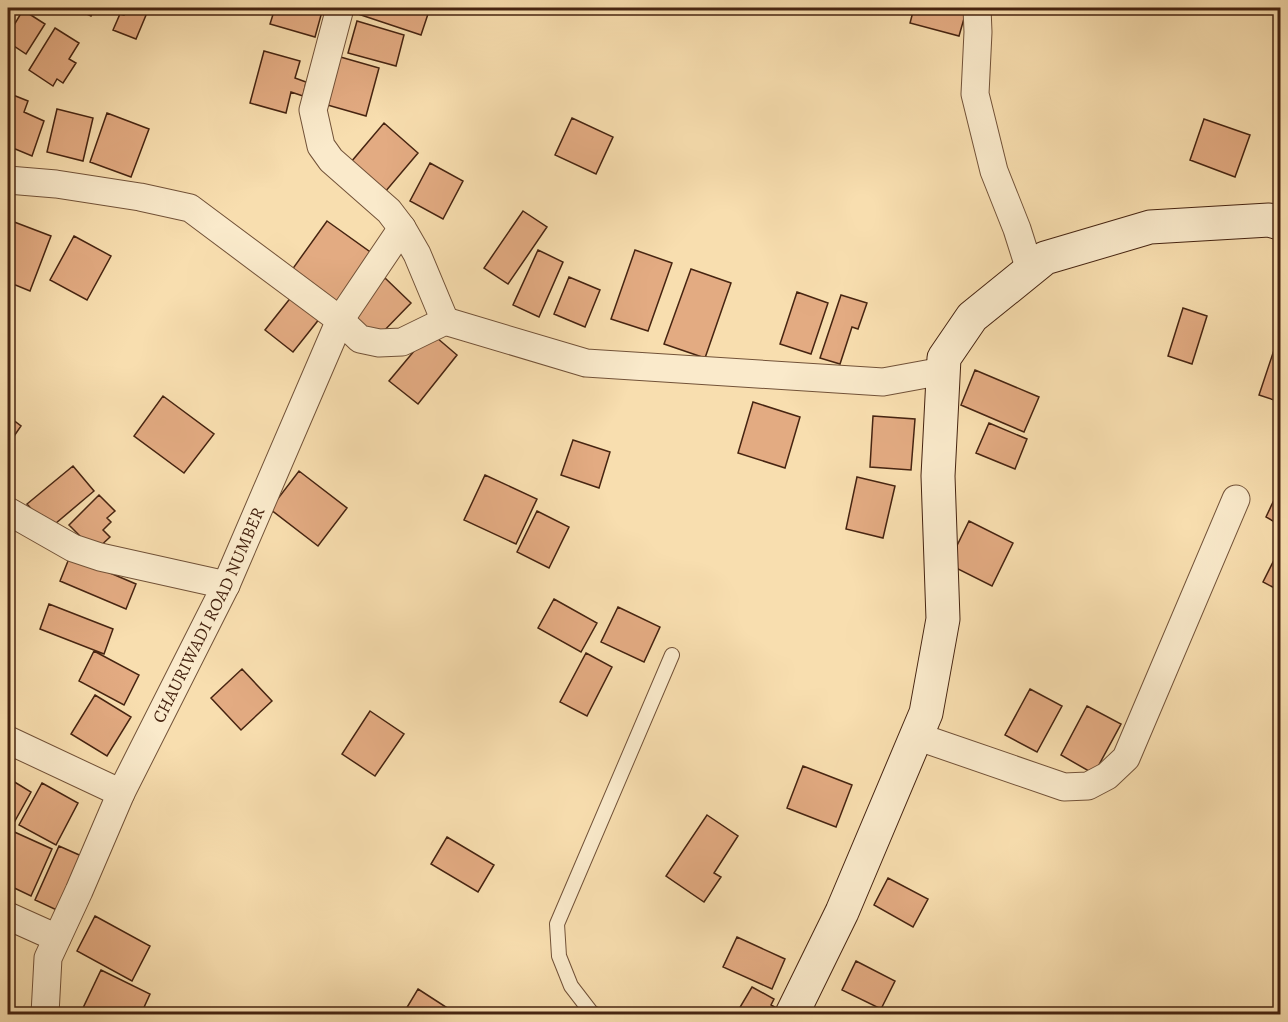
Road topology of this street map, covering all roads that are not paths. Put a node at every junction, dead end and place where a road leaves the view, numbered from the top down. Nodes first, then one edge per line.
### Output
1 (340, 8) edge
2 (977, 8) edge
3 (8, 180) edge
4 (1281, 223) edge
5 (402, 228) junction
6 (1030, 270) junction
7 (340, 320) junction
8 (445, 321) junction
9 (943, 371) junction
10 (1236, 499) dead end
11 (8, 511) edge
12 (226, 585) junction
13 (672, 656) dead end
14 (916, 736) junction
15 (8, 740) edge
16 (121, 793) junction
17 (8, 916) edge
18 (57, 938) junction
19 (45, 1014) edge
20 (594, 1014) edge
21 (792, 1014) edge

1 - 5 street
2 - 6 street
3 - 7 street
4 - 6 main road
5 - 7 street, CHAURIWADI ROAD NUMBER
5 - 8 street
6 - 9 main road
7 - 8 street
7 - 12 street, CHAURIWADI ROAD NUMBER
8 - 9 street
9 - 14 main road
10 - 14 street
11 - 12 street
12 - 16 street, CHAURIWADI ROAD NUMBER
13 - 20 lane
14 - 21 main road
15 - 16 street
16 - 18 street, CHAURIWADI ROAD NUMBER
17 - 18 street
18 - 19 street, CHAURIWADI ROAD NUMBER

